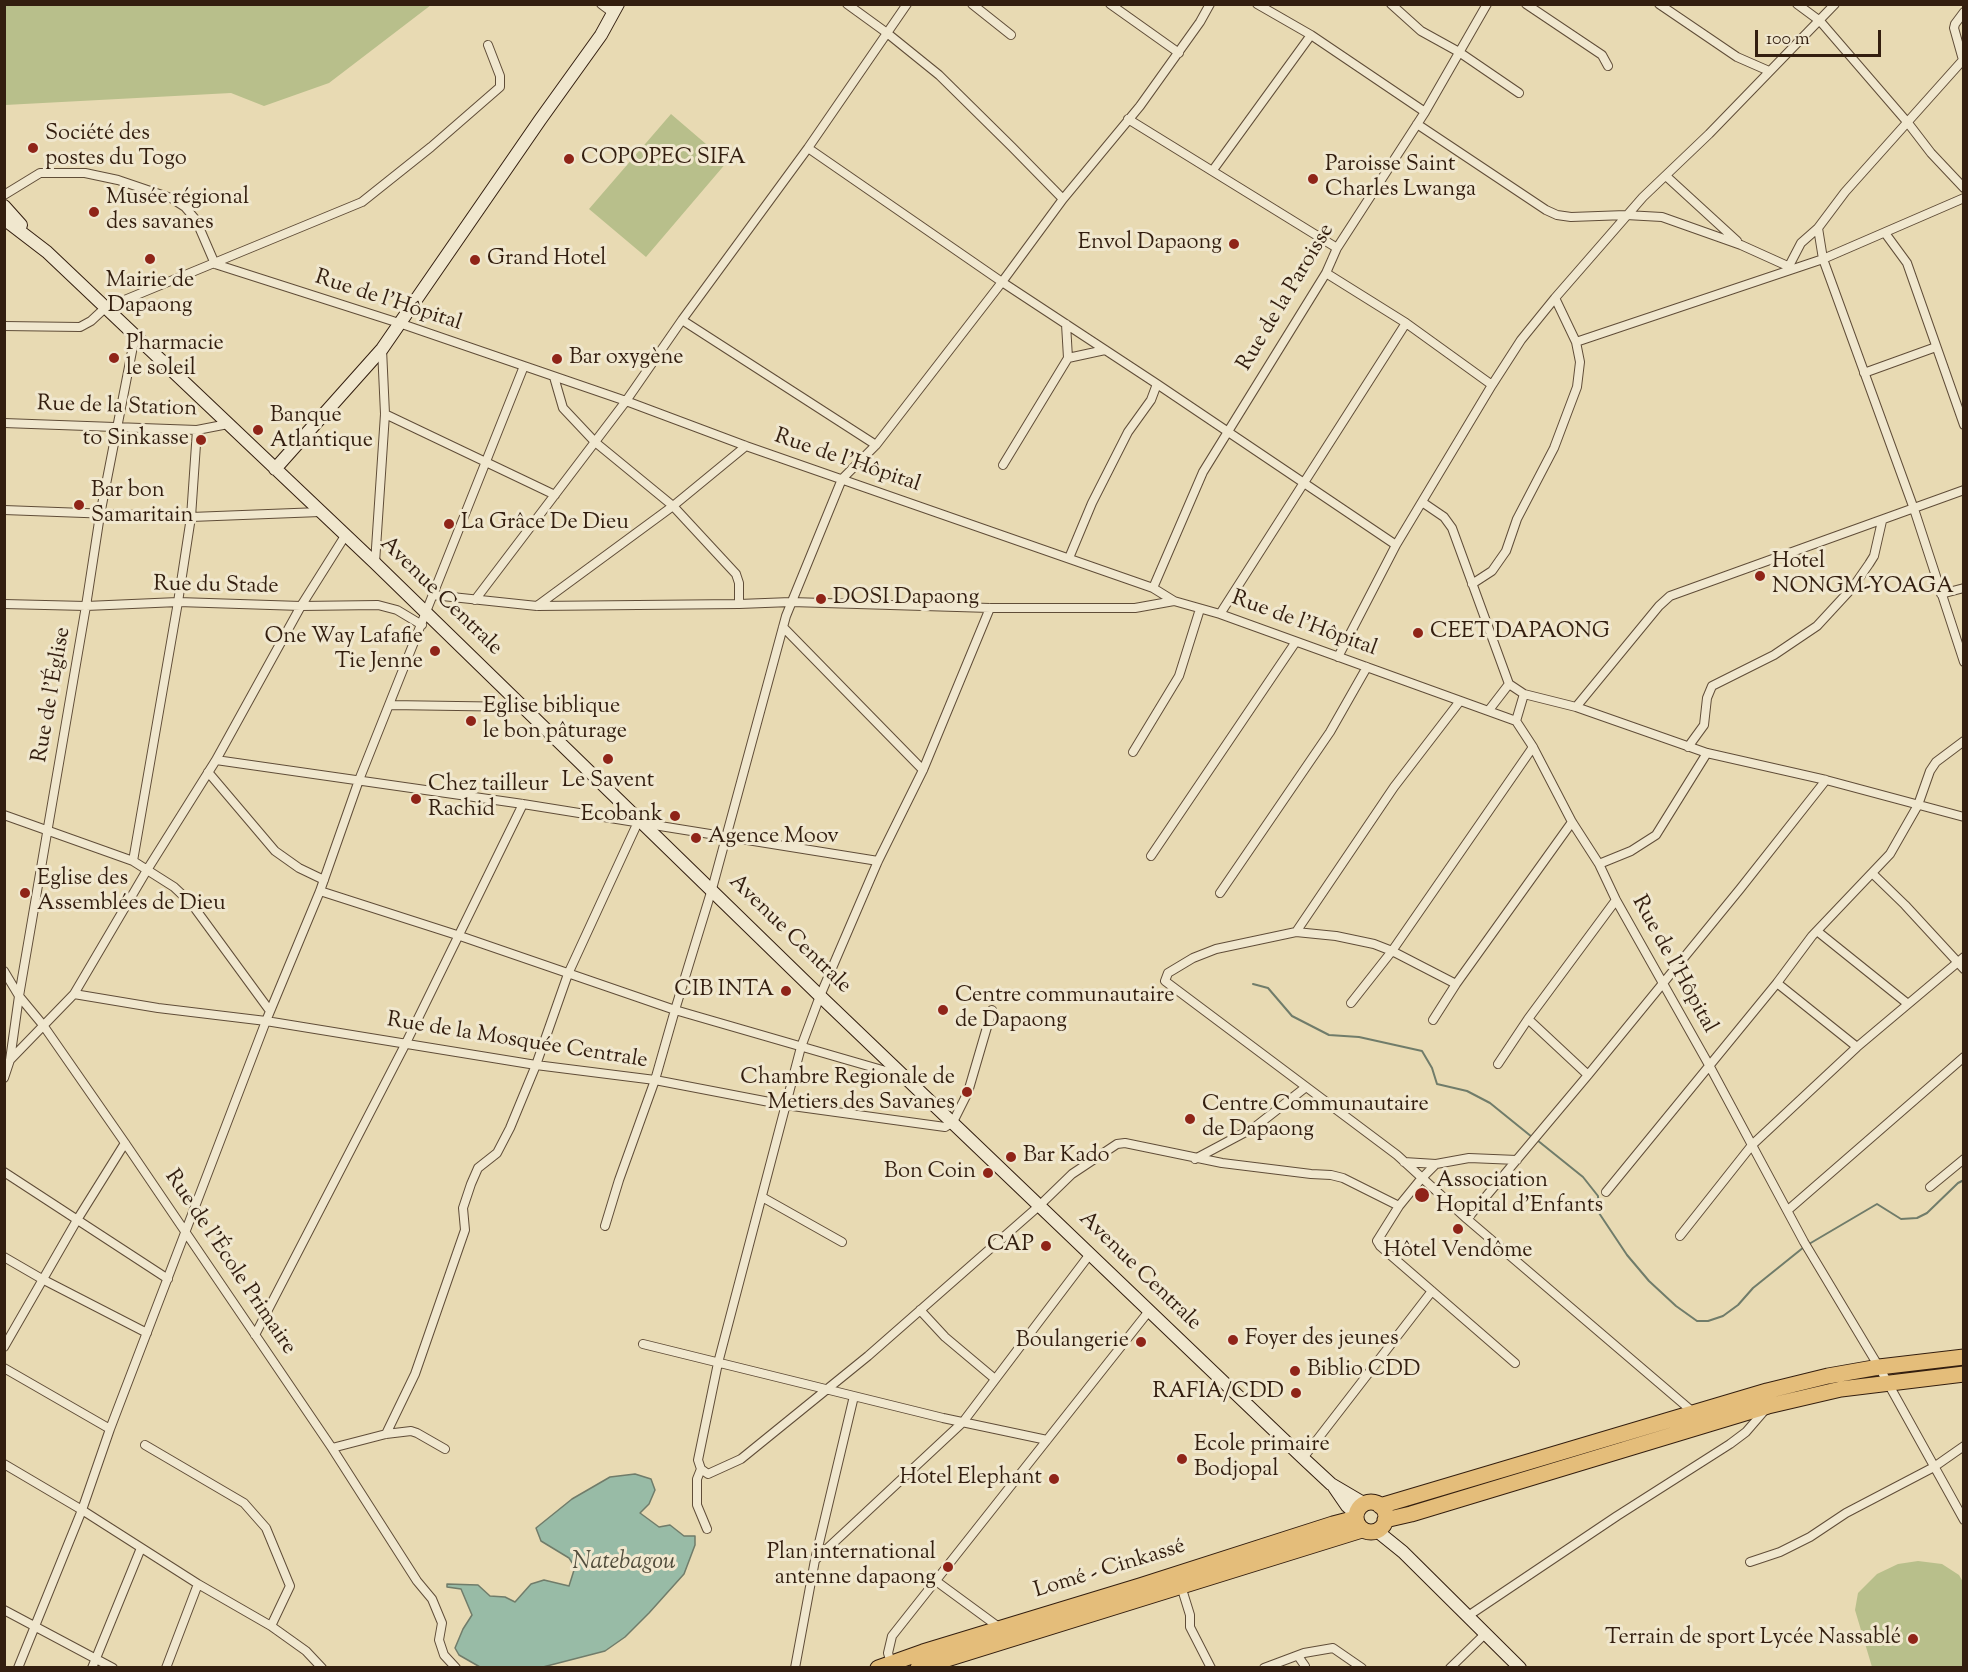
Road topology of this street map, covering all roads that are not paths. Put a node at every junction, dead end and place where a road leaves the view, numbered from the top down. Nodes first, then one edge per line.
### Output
1 (601, 4) edge
2 (847, 4) edge
3 (907, 4) edge
4 (972, 4) edge
5 (1110, 4) edge
6 (1210, 4) edge
7 (1257, 4) edge
8 (1391, 4) edge
9 (1486, 4) edge
10 (1526, 4) edge
11 (1659, 4) edge
12 (1797, 4) edge
13 (1835, 4) edge
14 (616, 9) edge
15 (1964, 12) edge
16 (1820, 21) junction
17 (887, 33) junction
18 (1011, 35) dead end
19 (1311, 35) junction
20 (488, 45) dead end
21 (1459, 52) junction
22 (1179, 53) junction
23 (1963, 60) edge
24 (1608, 66) dead end
25 (1769, 71) junction
26 (1520, 93) dead end
27 (1425, 112) junction
28 (1128, 119) junction
29 (1908, 123) junction
30 (1417, 124) junction
31 (808, 148) junction
32 (1213, 170) junction
33 (1666, 176) junction
34 (1964, 188) edge
35 (4, 195) edge
36 (1964, 198) edge
37 (1063, 199) junction
38 (4, 206) edge
39 (1626, 215) junction
40 (4, 219) edge
41 (1818, 228) junction
42 (1885, 233) junction
43 (36, 242) junction
44 (1741, 245) junction
45 (1337, 248) junction
46 (1823, 259) junction
47 (215, 264) junction
48 (1790, 267) junction
49 (1326, 273) junction
50 (1002, 282) junction
51 (1555, 298) junction
52 (105, 308) junction
53 (682, 320) junction
54 (399, 323) junction
55 (1406, 323) junction
56 (1066, 324) junction
57 (4, 326) edge
58 (135, 336) junction
59 (1575, 342) junction
60 (1936, 347) junction
61 (382, 349) junction
62 (1105, 350) junction
63 (1068, 358) junction
64 (524, 366) junction
65 (1864, 373) junction
66 (554, 376) junction
67 (1157, 384) junction
68 (1492, 386) junction
69 (626, 401) junction
70 (386, 414) junction
71 (4, 423) edge
72 (228, 424) junction
73 (1964, 425) edge
74 (116, 426) junction
75 (197, 430) junction
76 (1227, 431) junction
77 (595, 442) junction
78 (876, 445) junction
79 (746, 446) junction
80 (486, 462) junction
81 (1003, 465) dead end
82 (275, 469) junction
83 (842, 479) junction
84 (1302, 484) junction
85 (1964, 490) edge
86 (555, 495) junction
87 (1422, 502) junction
88 (673, 506) junction
89 (1914, 509) junction
90 (4, 510) edge
91 (320, 512) junction
92 (100, 515) junction
93 (191, 517) junction
94 (1882, 521) junction
95 (345, 536) junction
96 (1396, 545) junction
97 (1069, 558) junction
98 (375, 563) junction
99 (1472, 584) junction
100 (1153, 588) junction
101 (1964, 588) edge
102 (1941, 594) junction
103 (433, 595) junction
104 (475, 600) junction
105 (1174, 601) junction
106 (178, 602) junction
107 (791, 602) junction
108 (4, 604) edge
109 (739, 604) junction
110 (86, 606) junction
111 (301, 606) junction
112 (537, 606) junction
113 (990, 608) junction
114 (1200, 609) junction
115 (1220, 614) junction
116 (425, 619) junction
117 (783, 627) junction
118 (1295, 643) junction
119 (1338, 657) junction
120 (1964, 662) edge
121 (1367, 667) junction
122 (1509, 684) junction
123 (1524, 694) junction
124 (1460, 701) junction
125 (390, 705) junction
126 (524, 707) junction
127 (1576, 707) junction
128 (1489, 710) junction
129 (1516, 722) junction
130 (1964, 741) edge
131 (1533, 747) junction
132 (1688, 747) junction
133 (1133, 752) dead end
134 (1707, 753) junction
135 (216, 760) junction
136 (923, 770) junction
137 (208, 772) junction
138 (359, 780) junction
139 (1826, 780) junction
140 (523, 804) junction
141 (1918, 805) junction
142 (4, 814) edge
143 (1964, 817) edge
144 (641, 822) junction
145 (1572, 822) junction
146 (48, 832) junction
147 (727, 836) junction
148 (1151, 856) dead end
149 (133, 861) junction
150 (878, 861) junction
151 (1599, 864) junction
152 (147, 870) junction
153 (1872, 873) junction
154 (324, 880) junction
155 (712, 889) junction
156 (320, 891) junction
157 (1220, 893) dead end
158 (1616, 900) junction
159 (1817, 931) junction
160 (1296, 932) junction
161 (460, 936) junction
162 (1392, 951) junction
163 (1962, 963) edge
164 (5, 971) edge
165 (568, 974) junction
166 (1662, 982) junction
167 (1777, 983) junction
168 (1456, 984) junction
169 (74, 994) junction
170 (19, 996) junction
171 (820, 996) junction
172 (1351, 1003) dead end
173 (1908, 1004) junction
174 (675, 1010) junction
175 (992, 1010) dead end
176 (270, 1011) junction
177 (1528, 1019) junction
178 (1433, 1020) dead end
179 (266, 1021) junction
180 (43, 1025) junction
181 (406, 1043) junction
182 (801, 1047) junction
183 (1857, 1047) junction
184 (1964, 1057) edge
185 (10, 1060) junction
186 (1498, 1064) dead end
187 (536, 1065) junction
188 (1709, 1065) junction
189 (1588, 1075) junction
190 (907, 1077) junction
191 (4, 1078) edge
192 (656, 1080) junction
193 (1306, 1088) junction
194 (785, 1105) junction
195 (953, 1122) junction
196 (125, 1143) junction
197 (1752, 1145) junction
198 (1195, 1159) junction
199 (1964, 1159) edge
200 (1517, 1160) junction
201 (1404, 1162) junction
202 (1436, 1164) junction
203 (4, 1172) edge
204 (1421, 1179) junction
205 (1930, 1187) dead end
206 (1606, 1192) dead end
207 (762, 1197) junction
208 (1040, 1205) junction
209 (1399, 1206) junction
210 (1788, 1210) junction
211 (1467, 1219) junction
212 (77, 1220) junction
213 (604, 1226) dead end
214 (186, 1233) junction
215 (1680, 1236) dead end
216 (842, 1242) dead end
217 (1090, 1254) junction
218 (4, 1257) edge
219 (42, 1279) junction
220 (168, 1279) junction
221 (1432, 1291) junction
222 (920, 1310) junction
223 (1149, 1311) junction
224 (147, 1333) junction
225 (255, 1335) junction
226 (643, 1344) dead end
227 (4, 1347) edge
228 (1964, 1357) edge
229 (718, 1363) junction
230 (1515, 1364) dead end
231 (1879, 1367) junction
232 (4, 1368) edge
233 (1964, 1374) edge
234 (994, 1379) junction
235 (1887, 1382) junction
236 (827, 1389) junction
237 (854, 1396) junction
238 (1768, 1406) junction
239 (1693, 1412) junction
240 (963, 1422) junction
241 (110, 1429) junction
242 (386, 1434) junction
243 (1047, 1440) junction
244 (145, 1445) dead end
245 (1964, 1446) edge
246 (332, 1448) junction
247 (445, 1449) dead end
248 (1303, 1458) junction
249 (4, 1464) edge
250 (1934, 1467) junction
251 (701, 1470) junction
252 (82, 1510) junction
253 (1371, 1518) junction
254 (1964, 1520) edge
255 (706, 1529) dead end
256 (141, 1548) junction
257 (815, 1560) junction
258 (1750, 1562) dead end
259 (936, 1581) junction
260 (198, 1584) junction
261 (1180, 1586) junction
262 (1143, 1592) junction
263 (4, 1610) edge
264 (1468, 1616) junction
265 (271, 1626) junction
266 (35, 1627) junction
267 (1000, 1628) junction
268 (1486, 1633) junction
269 (1298, 1656) junction
270 (96, 1658) junction
271 (887, 1666) edge
272 (18, 1668) edge
273 (92, 1668) edge
274 (113, 1668) edge
275 (166, 1668) edge
276 (322, 1668) edge
277 (456, 1668) edge
278 (795, 1668) edge
279 (918, 1668) edge
280 (1211, 1668) edge
281 (1264, 1668) edge
282 (1304, 1668) edge
283 (1362, 1668) edge
284 (1450, 1668) edge
285 (1520, 1668) edge

1 - 14 street
2 - 17 street
3 - 17 street
4 - 18 street
5 - 22 street
6 - 22 street
7 - 19 street
8 - 21 street
9 - 21 street, Rue de la Paroisse
10 - 24 street
11 - 25 street
12 - 16 street
13 - 16 street
14 - 54 main road
15 - 23 street
16 - 25 street
16 - 29 street
17 - 31 street
17 - 37 street
19 - 27 street
19 - 32 street
20 - 47 street
21 - 26 street
21 - 27 street, Rue de la Paroisse
22 - 28 street
23 - 29 street
25 - 33 street
27 - 30 street, Rue de la Paroisse
28 - 32 street
28 - 37 street
29 - 34 street
29 - 41 street
30 - 39 street
30 - 45 street, Rue de la Paroisse
31 - 50 street
31 - 53 street
32 - 45 street
33 - 39 street
33 - 44 street
35 - 47 street
36 - 42 street
37 - 50 street
38 - 43 main road, Avenue Centrale
39 - 44 street
39 - 51 street
40 - 43 main road, Avenue Centrale
41 - 46 street
41 - 48 street
42 - 46 street
42 - 60 street
43 - 52 main road, Avenue Centrale
44 - 48 street
45 - 49 street, Rue de la Paroisse
46 - 48 street
46 - 65 street
47 - 52 street
47 - 54 street, Rue de l'Hôpital
48 - 59 street
49 - 55 street
49 - 76 street, Rue de la Paroisse
50 - 56 street
50 - 78 street
51 - 59 street
51 - 68 street
52 - 57 street
52 - 58 main road, Avenue Centrale
53 - 69 street
53 - 78 street
54 - 61 main road
54 - 64 street, Rue de l'Hôpital
55 - 68 street
55 - 84 street
56 - 62 street
56 - 63 street
58 - 72 main road, Avenue Centrale
58 - 74 street, Rue de l'Église
59 - 99 street
60 - 65 street
60 - 73 street
61 - 70 street
61 - 82 main road
62 - 63 street
62 - 67 street
63 - 81 street
64 - 66 street, Rue de l'Hôpital
64 - 80 street
65 - 89 street
66 - 69 street, Rue de l'Hôpital
66 - 77 street
67 - 76 street
67 - 97 street
68 - 87 street
69 - 77 street
69 - 79 street, Rue de l'Hôpital
70 - 80 street
70 - 98 street
71 - 74 street, Rue de la Station
72 - 75 street, Rue de la Station
72 - 82 main road, Avenue Centrale
74 - 75 street, Rue de la Station
74 - 92 street, Rue de l'Église
75 - 93 street
76 - 84 street
76 - 100 street, Rue de la Paroisse
77 - 86 street
77 - 88 street
78 - 83 street
79 - 83 street, Rue de l'Hôpital
79 - 88 street
80 - 86 street
80 - 103 street
82 - 91 main road, Avenue Centrale
83 - 97 street, Rue de l'Hôpital
83 - 107 street
84 - 96 street
84 - 115 street
85 - 89 street
86 - 104 street
87 - 96 street
87 - 99 street
88 - 109 street
88 - 112 street
89 - 94 street
89 - 102 street
90 - 92 street
91 - 93 street
91 - 95 main road, Avenue Centrale
92 - 93 street
92 - 110 street, Rue de l'Église
93 - 106 street
94 - 127 street
94 - 132 street
95 - 98 main road, Avenue Centrale
95 - 111 street
96 - 119 street
97 - 100 street, Rue de l'Hôpital
98 - 116 main road, Avenue Centrale
99 - 122 street
100 - 105 street, Rue de l'Hôpital
101 - 102 street
102 - 120 street
103 - 104 street
103 - 116 street
104 - 112 street
105 - 113 street
105 - 114 street, Rue de l'Hôpital
106 - 110 street, Rue du Stade
106 - 111 street, Rue du Stade
106 - 149 street
107 - 109 street
107 - 113 street
107 - 117 street
108 - 110 street, Rue du Stade
109 - 112 street
110 - 146 street, Rue de l'Église
111 - 116 street, Rue du Stade
111 - 135 street
113 - 136 street
114 - 115 street, Rue de l'Hôpital
114 - 133 street
115 - 118 street, Rue de l'Hôpital
116 - 125 street
116 - 126 main road, Avenue Centrale
117 - 136 street
117 - 147 street
118 - 119 street, Rue de l'Hôpital
118 - 148 street
119 - 121 street, Rue de l'Hôpital
121 - 124 street, Rue de l'Hôpital
121 - 157 street
122 - 123 street
122 - 128 street
123 - 127 street
123 - 129 street
124 - 128 street, Rue de l'Hôpital
124 - 160 street
125 - 126 street
125 - 138 street
126 - 144 main road, Avenue Centrale
127 - 132 street
128 - 129 street, Rue de l'Hôpital
129 - 131 street, Rue de l'Hôpital
130 - 141 street
131 - 145 street, Rue de l'Hôpital
131 - 162 street
132 - 134 street
134 - 139 street
134 - 151 street
135 - 137 street
135 - 138 street
136 - 150 street
137 - 152 street
137 - 154 street
138 - 140 street
138 - 154 street
139 - 141 street
139 - 166 street
140 - 144 street
140 - 161 street
141 - 143 street
141 - 153 street
142 - 146 street
144 - 147 street
144 - 155 main road, Avenue Centrale
144 - 165 street
145 - 151 street, Rue de l'Hôpital
145 - 168 street
146 - 149 street
146 - 170 street, Rue de l'Église
147 - 150 street
147 - 155 street
149 - 152 street
150 - 171 street
151 - 158 street, Rue de l'Hôpital
152 - 169 street
152 - 176 street
153 - 159 street
153 - 163 street
154 - 156 street
155 - 171 main road, Avenue Centrale
155 - 174 street
156 - 161 street
156 - 176 street
158 - 166 street, Rue de l'Hôpital
158 - 177 street
159 - 167 street
159 - 173 street
160 - 162 street
160 - 193 street
161 - 165 street
161 - 181 street
162 - 168 street
162 - 172 street
163 - 173 street
164 - 170 street, Rue de l'École Primaire
165 - 174 street
165 - 187 street
166 - 188 street, Rue de l'Hôpital
166 - 189 street
167 - 183 street
167 - 188 street
168 - 178 street
169 - 179 street, Rue de la Mosquée Centrale
169 - 180 street
170 - 180 street, Rue de l'École Primaire
170 - 185 street, Rue de l'Église
171 - 182 street
171 - 190 main road, Avenue Centrale
173 - 183 street
174 - 182 street
174 - 192 street
175 - 195 street
176 - 179 street
177 - 186 street
177 - 189 street
179 - 181 street, Rue de la Mosquée Centrale
179 - 214 street
180 - 185 street
180 - 196 street, Rue de l'École Primaire
181 - 187 street, Rue de la Mosquée Centrale
181 - 225 street
182 - 190 street
182 - 194 street
183 - 197 street
184 - 210 street
185 - 191 street
187 - 192 street, Rue de la Mosquée Centrale
187 - 242 street
188 - 197 street, Rue de l'Hôpital
188 - 206 street
189 - 200 street
190 - 195 main road, Avenue Centrale
192 - 194 street, Rue de la Mosquée Centrale
192 - 213 street
193 - 198 street
193 - 201 street
194 - 195 street, Rue de la Mosquée Centrale
194 - 207 street
195 - 208 main road, Avenue Centrale
196 - 212 street
196 - 214 street, Rue de l'École Primaire
197 - 210 street, Rue de l'Hôpital
197 - 215 street
198 - 208 street
198 - 209 street
199 - 205 street
200 - 202 street
200 - 211 street
201 - 202 street
201 - 204 street
202 - 204 street
203 - 212 street
204 - 209 street
204 - 211 street
207 - 216 street
207 - 229 street
208 - 217 main road, Avenue Centrale
208 - 222 street
209 - 221 street
210 - 231 street, Rue de l'Hôpital
211 - 239 street
212 - 219 street
212 - 220 street
214 - 220 street
214 - 225 street, Rue de l'École Primaire
217 - 223 main road, Avenue Centrale
217 - 234 street
218 - 219 street
219 - 224 street
219 - 227 street
220 - 224 street
221 - 230 street
221 - 248 street
222 - 234 street
222 - 236 street
223 - 243 street
223 - 248 main road, Avenue Centrale
224 - 241 street
225 - 246 street, Rue de l'École Primaire
226 - 229 street
228 - 231 highway
229 - 236 street
229 - 251 street
231 - 235 street, Rue de l'Hôpital
231 - 239 highway
232 - 241 street
233 - 235 highway
234 - 240 street
235 - 238 highway
235 - 250 street, Rue de l'Hôpital
236 - 237 street
236 - 251 street
237 - 240 street
237 - 257 street
238 - 253 highway
238 - 264 street
239 - 253 highway
240 - 243 street
240 - 257 street
241 - 252 street
242 - 246 street
242 - 247 street
243 - 259 street
244 - 265 street
245 - 250 street
246 - 277 street, Rue de l'École Primaire
248 - 253 main road, Avenue Centrale
249 - 252 street
250 - 254 street, Rue de l'Hôpital
250 - 258 street
251 - 255 street
252 - 256 street
252 - 266 street
253 - 261 highway, Lomé - Cinkassé
253 - 262 highway, Lomé - Cinkassé
253 - 264 main road, Avenue Centrale
256 - 260 street
256 - 270 street
257 - 278 street
259 - 267 street
259 - 271 street
260 - 265 street
260 - 275 street
261 - 262 highway, Lomé - Cinkassé
261 - 280 street
262 - 267 highway, Lomé - Cinkassé
262 - 279 highway, Lomé - Cinkassé
263 - 266 street
264 - 268 main road, Avenue Centrale
265 - 276 street
266 - 270 street
266 - 272 street
267 - 271 highway, Lomé - Cinkassé
268 - 284 street
268 - 285 main road, Avenue Centrale
269 - 281 street
269 - 282 street
269 - 283 street
270 - 273 street
270 - 274 street

